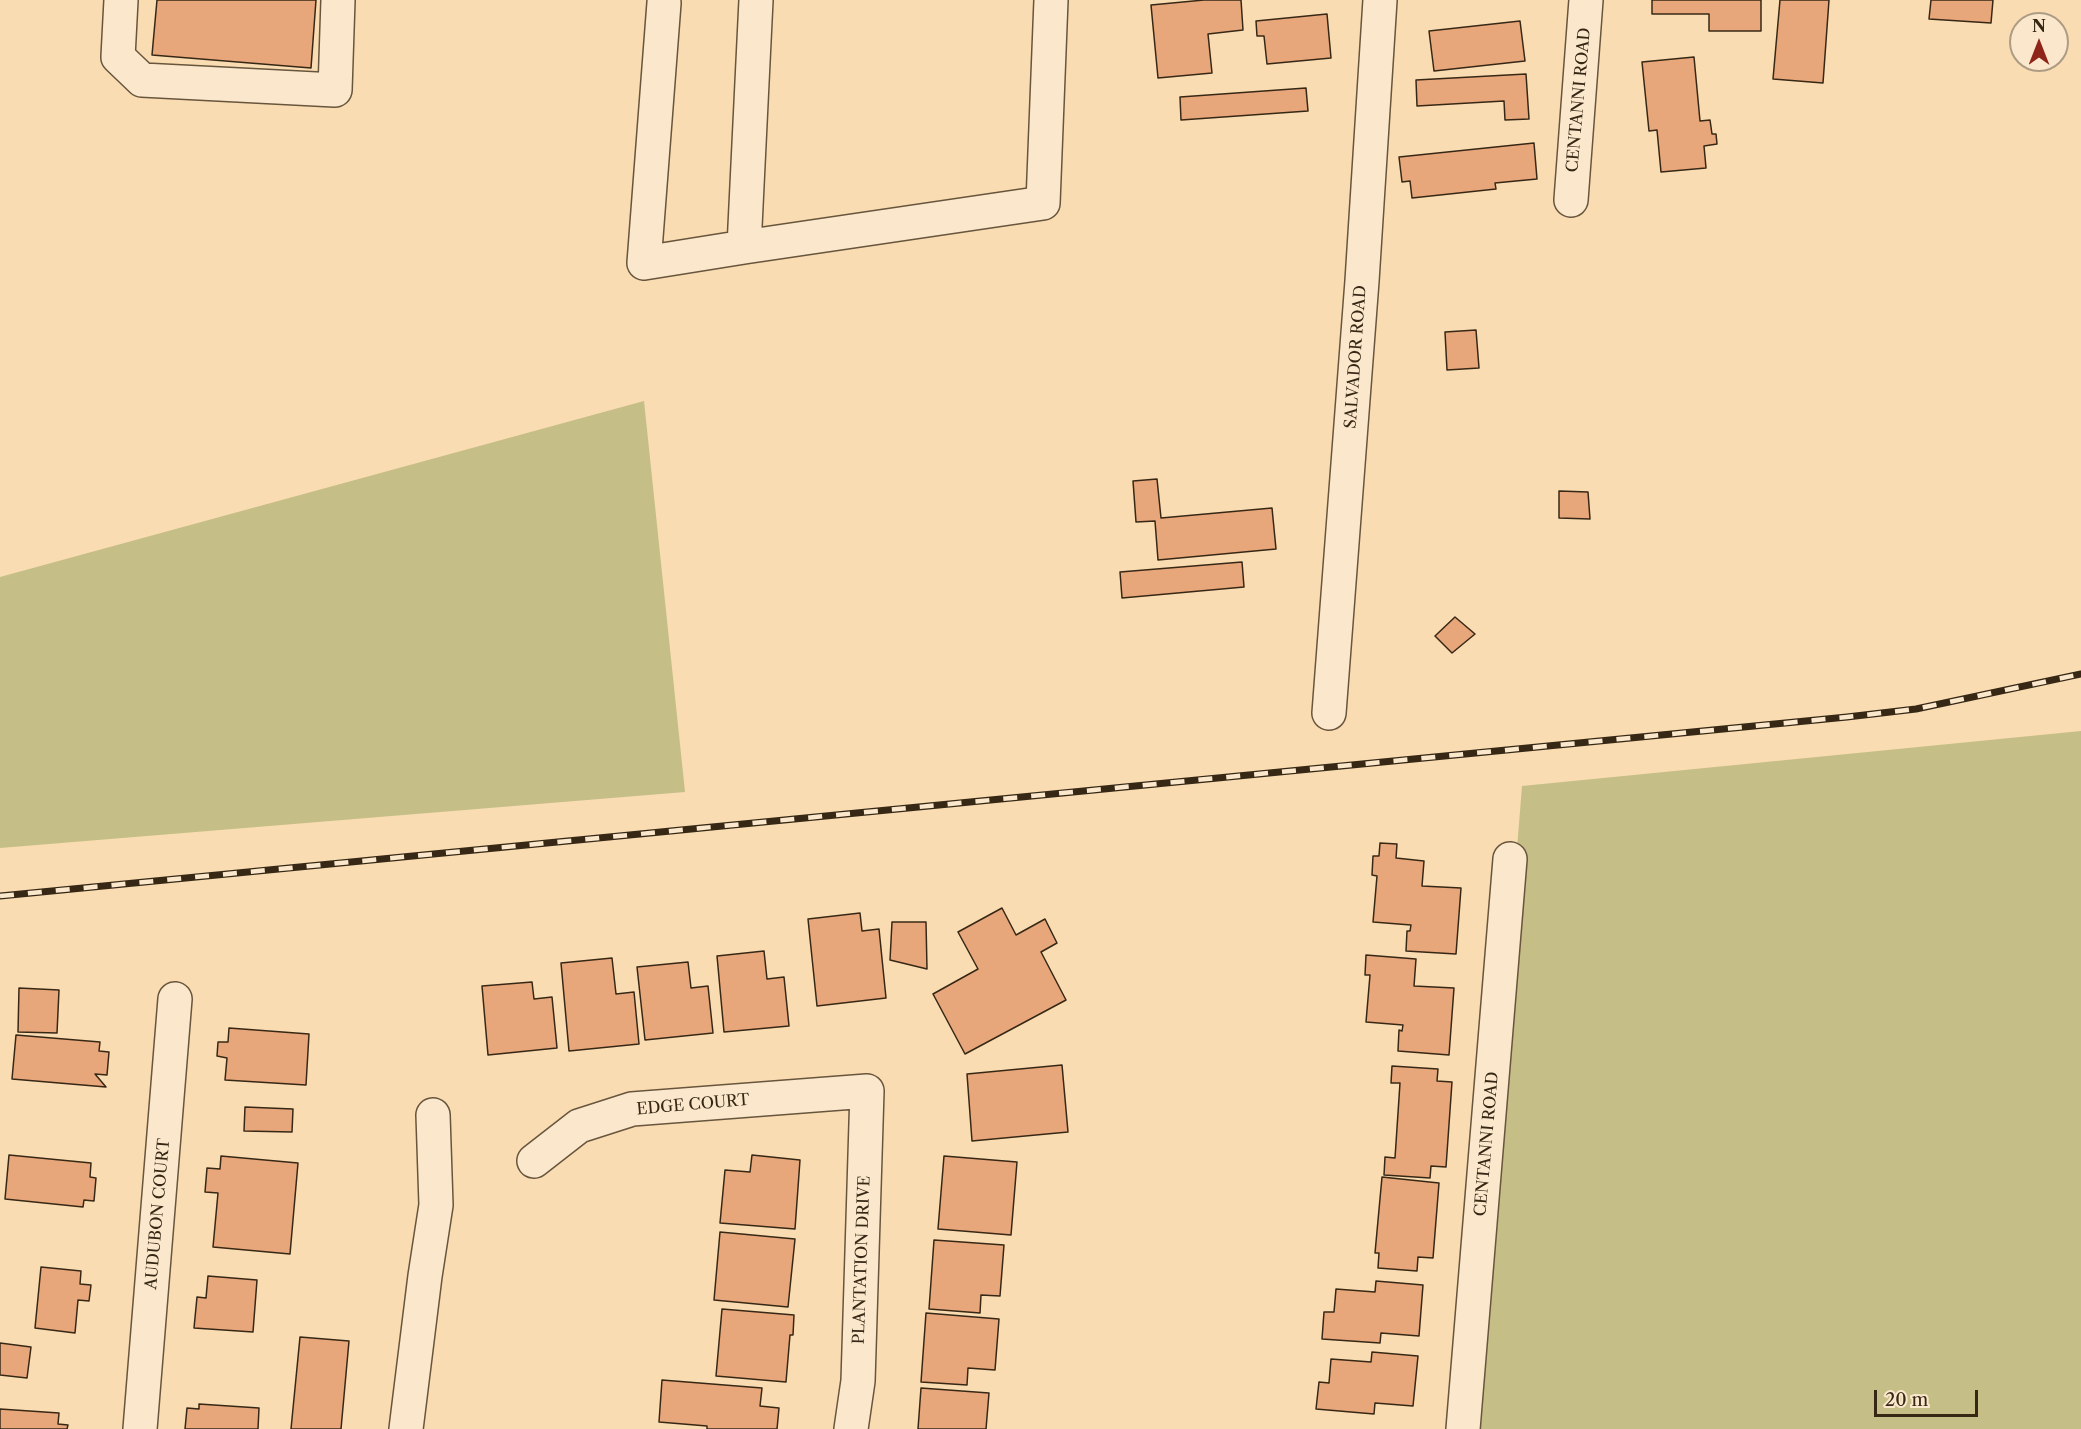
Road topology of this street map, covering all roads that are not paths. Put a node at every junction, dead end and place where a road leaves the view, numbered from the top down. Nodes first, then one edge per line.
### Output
1 (121, 0) edge
2 (338, 0) edge
3 (756, 0) edge
4 (1051, 0) edge
5 (1380, 0) edge
6 (1587, 0) edge
7 (664, 3) dead end
8 (1570, 200) dead end
9 (744, 247) junction
10 (1329, 713) dead end
11 (1510, 859) dead end
12 (175, 999) dead end
13 (867, 1091) joint
14 (433, 1115) dead end
15 (534, 1161) dead end
16 (140, 1429) edge
17 (406, 1429) edge
18 (851, 1429) edge
19 (1463, 1429) edge

1 - 2 street
3 - 9 street
4 - 9 street
5 - 10 street, SALVADOR ROAD
6 - 8 street, CENTANNI ROAD
7 - 9 street
11 - 19 street, CENTANNI ROAD
12 - 16 street, AUDUBON COURT
13 - 15 street, EDGE COURT
13 - 18 street, PLANTATION DRIVE
14 - 17 street

